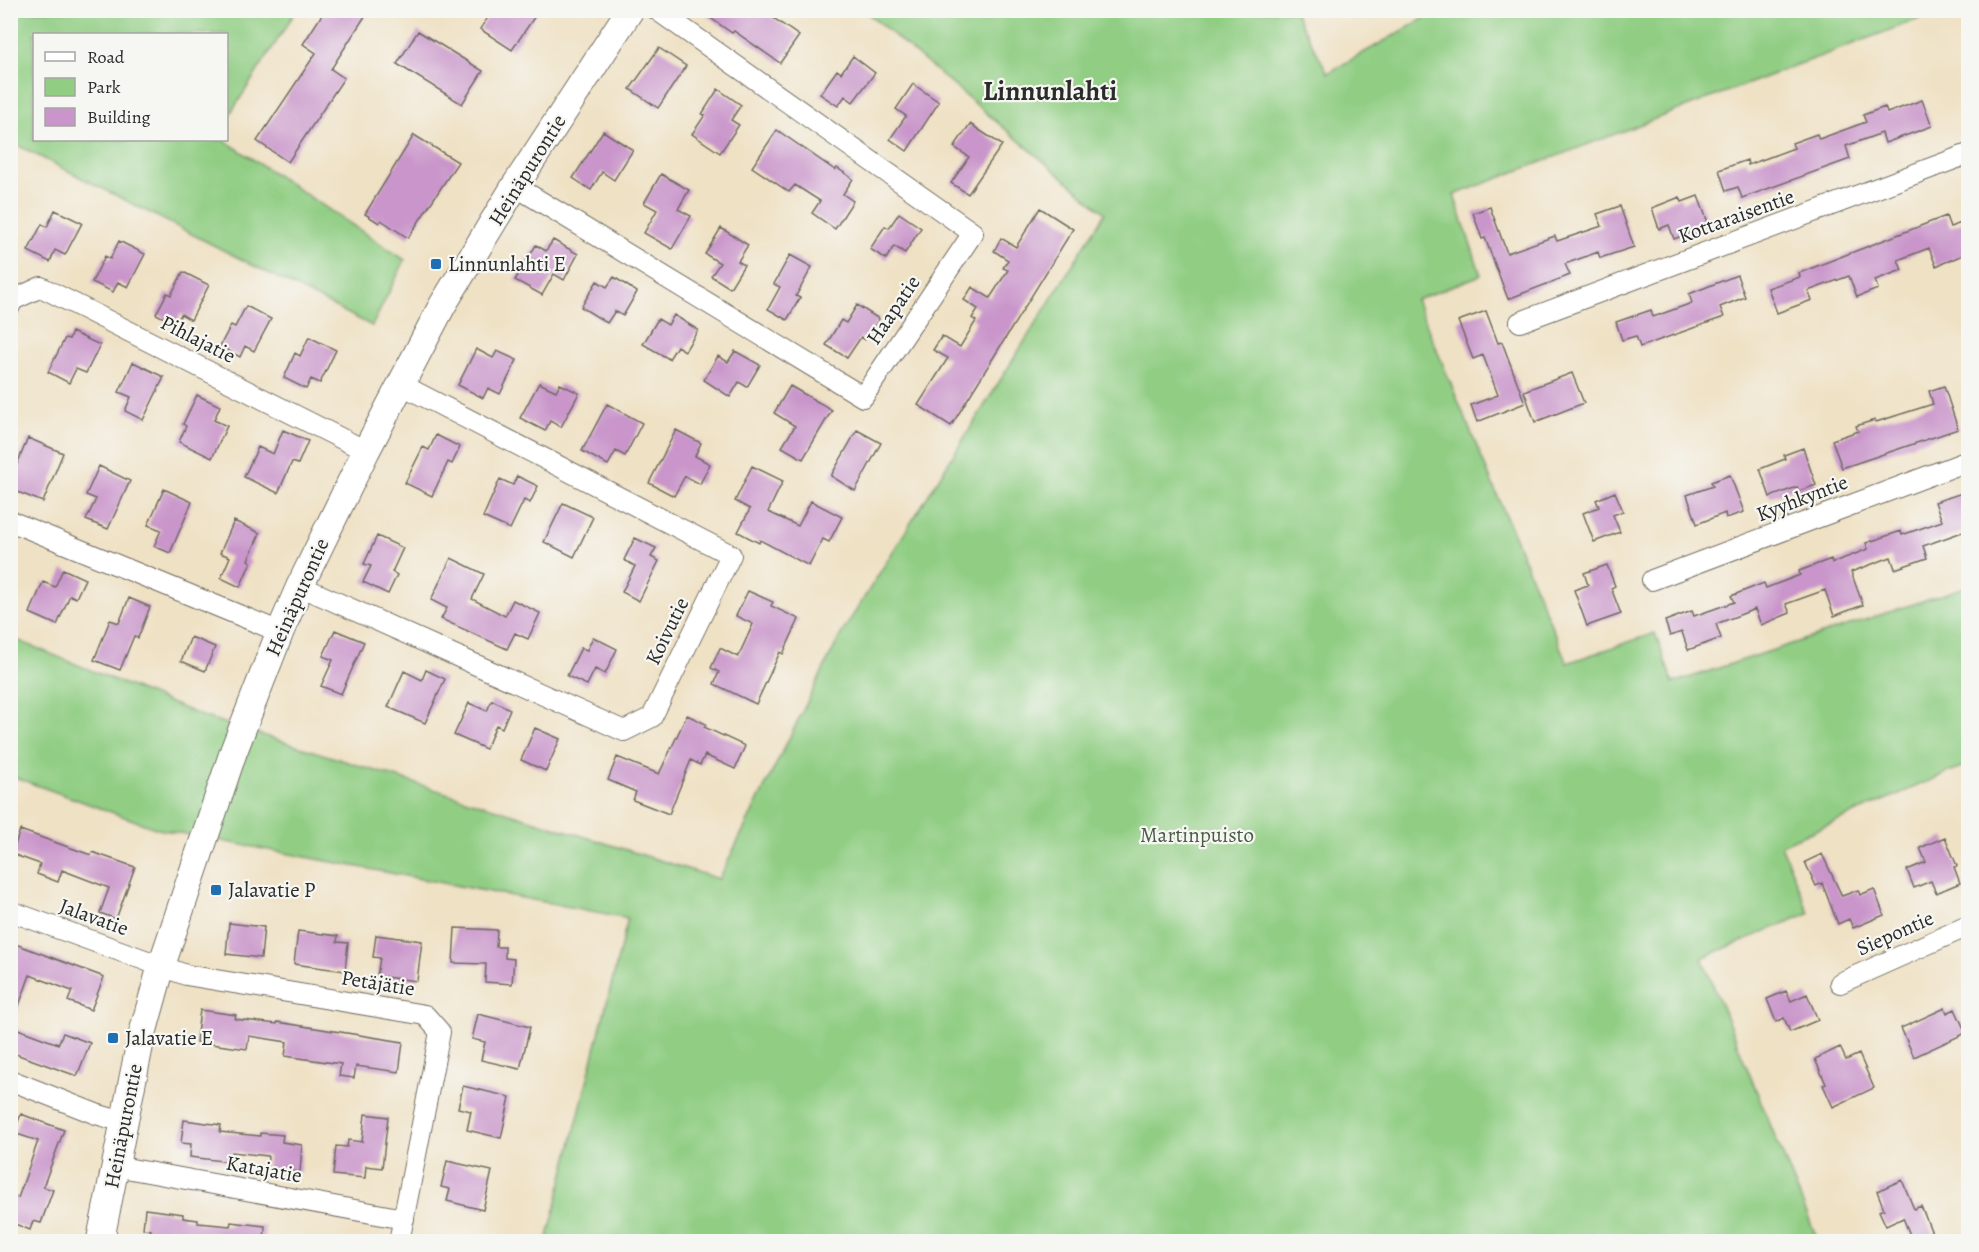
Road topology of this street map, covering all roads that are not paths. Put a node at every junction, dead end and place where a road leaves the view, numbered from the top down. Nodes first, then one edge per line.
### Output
1 (630, 10) edge
2 (657, 10) edge
3 (1968, 154) edge
4 (515, 186) junction
5 (10, 306) edge
6 (1520, 322) dead end
7 (400, 384) junction
8 (366, 451) junction
9 (1968, 461) edge
10 (10, 521) edge
11 (1652, 580) dead end
12 (300, 586) junction
13 (280, 632) junction
14 (10, 911) edge
15 (1968, 926) edge
16 (161, 967) junction
17 (1840, 983) dead end
18 (10, 1080) edge
19 (123, 1122) junction
20 (115, 1166) junction
21 (404, 1219) junction
22 (100, 1242) edge
23 (399, 1242) edge

1 - 4 street, Heinäpurontie
2 - 4 street, Haapatie
3 - 6 street, Kottaraisentie
4 - 7 street, Heinäpurontie
5 - 8 street, Pihlajatie
7 - 8 street, Heinäpurontie
7 - 12 street, Koivutie
8 - 12 street, Heinäpurontie
9 - 11 street, Kyyhkyntie
10 - 13 street
12 - 13 street, Heinäpurontie
13 - 16 street, Heinäpurontie
14 - 16 street, Jalavatie
15 - 17 street, Siepontie
16 - 19 street, Heinäpurontie
16 - 21 street, Petäjätie
18 - 19 street
19 - 20 street, Heinäpurontie
20 - 21 street, Katajatie
20 - 22 street, Heinäpurontie
21 - 23 street, Petäjätie

